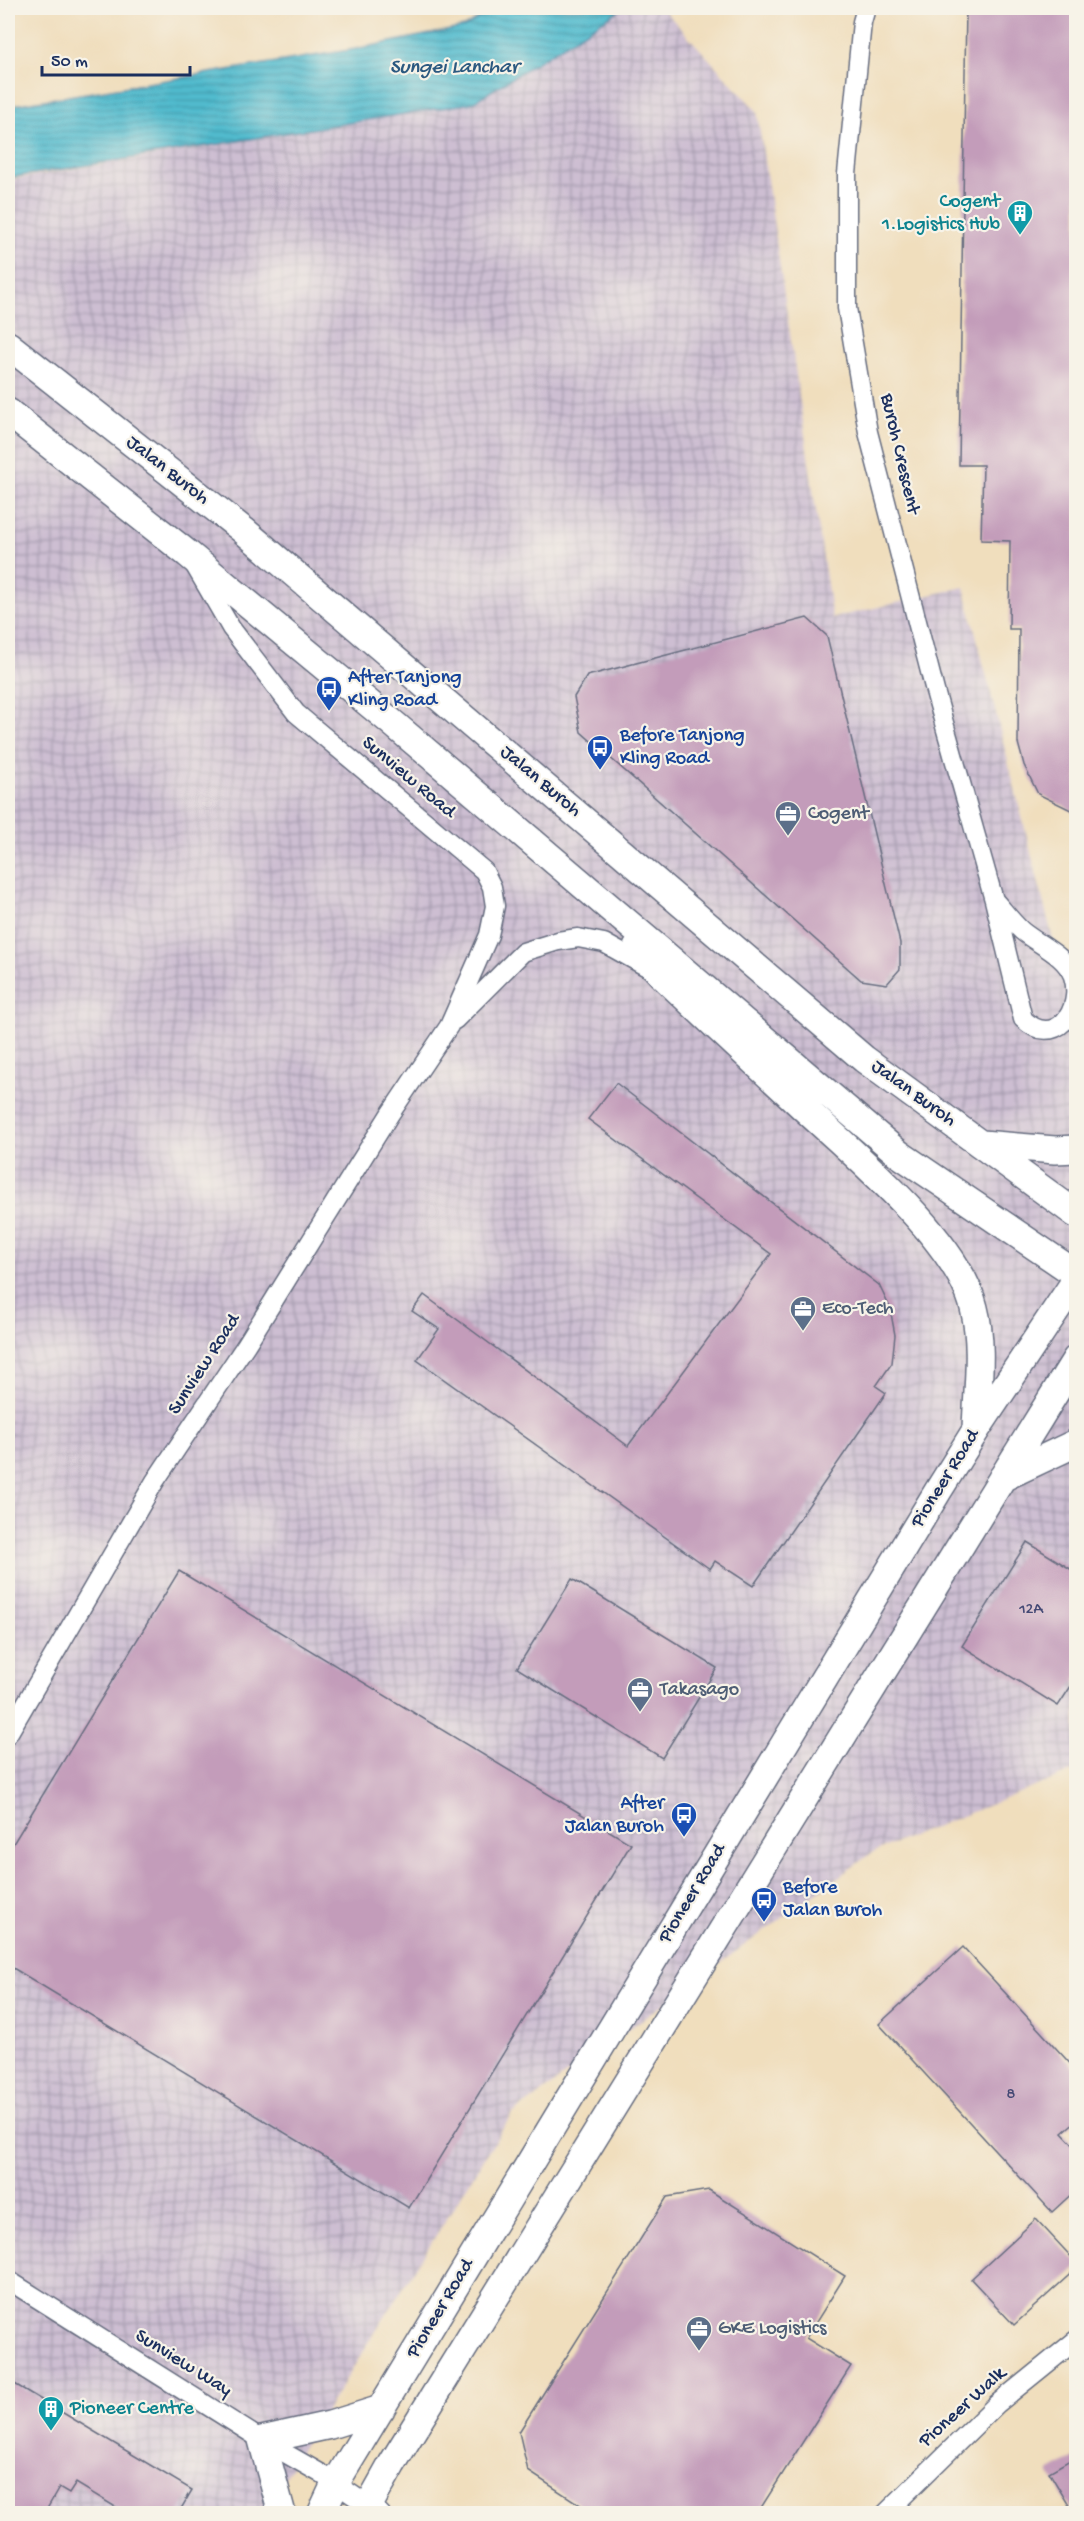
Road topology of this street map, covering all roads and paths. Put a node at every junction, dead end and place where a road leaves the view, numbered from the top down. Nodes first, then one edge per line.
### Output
1 (866, 8) edge
2 (8, 345) edge
3 (8, 412) edge
4 (188, 554) junction
5 (557, 861) junction
6 (994, 900) junction
7 (663, 976) junction
8 (449, 1026) junction
9 (981, 1144) junction
10 (1077, 1149) edge
11 (1077, 1214) edge
12 (1077, 1274) edge
13 (1077, 1280) edge
14 (1077, 1359) edge
15 (976, 1430) junction
16 (1077, 1443) edge
17 (1002, 1478) junction
18 (8, 1734) edge
19 (8, 2280) edge
20 (1077, 2340) edge
21 (381, 2409) junction
22 (262, 2439) junction
23 (335, 2484) junction
24 (371, 2511) edge
25 (282, 2514) edge
26 (321, 2514) edge
27 (885, 2514) edge

1 - 6 street, Buroh Crescent
2 - 9 main road, Jalan Buroh
3 - 4 main road
4 - 5 main road
4 - 8 street, Sunview Road
5 - 7 main road
5 - 12 main road
6 - 6 street, Buroh Crescent
7 - 8 street, Sunview Road
7 - 15 main road
8 - 18 street, Sunview Road
9 - 10 main road
9 - 11 main road, Jalan Buroh
13 - 15 main road, Pioneer Road
14 - 17 main road, Pioneer Road
15 - 21 main road, Pioneer Road
16 - 17 main road
17 - 24 main road, Pioneer Road
19 - 22 street, Sunview Way
20 - 27 street, Pioneer Walk
21 - 22 main road
21 - 23 main road, Pioneer Road
22 - 23 street, Sunview Way
22 - 25 main road
23 - 24 street
23 - 26 main road, Pioneer Road

